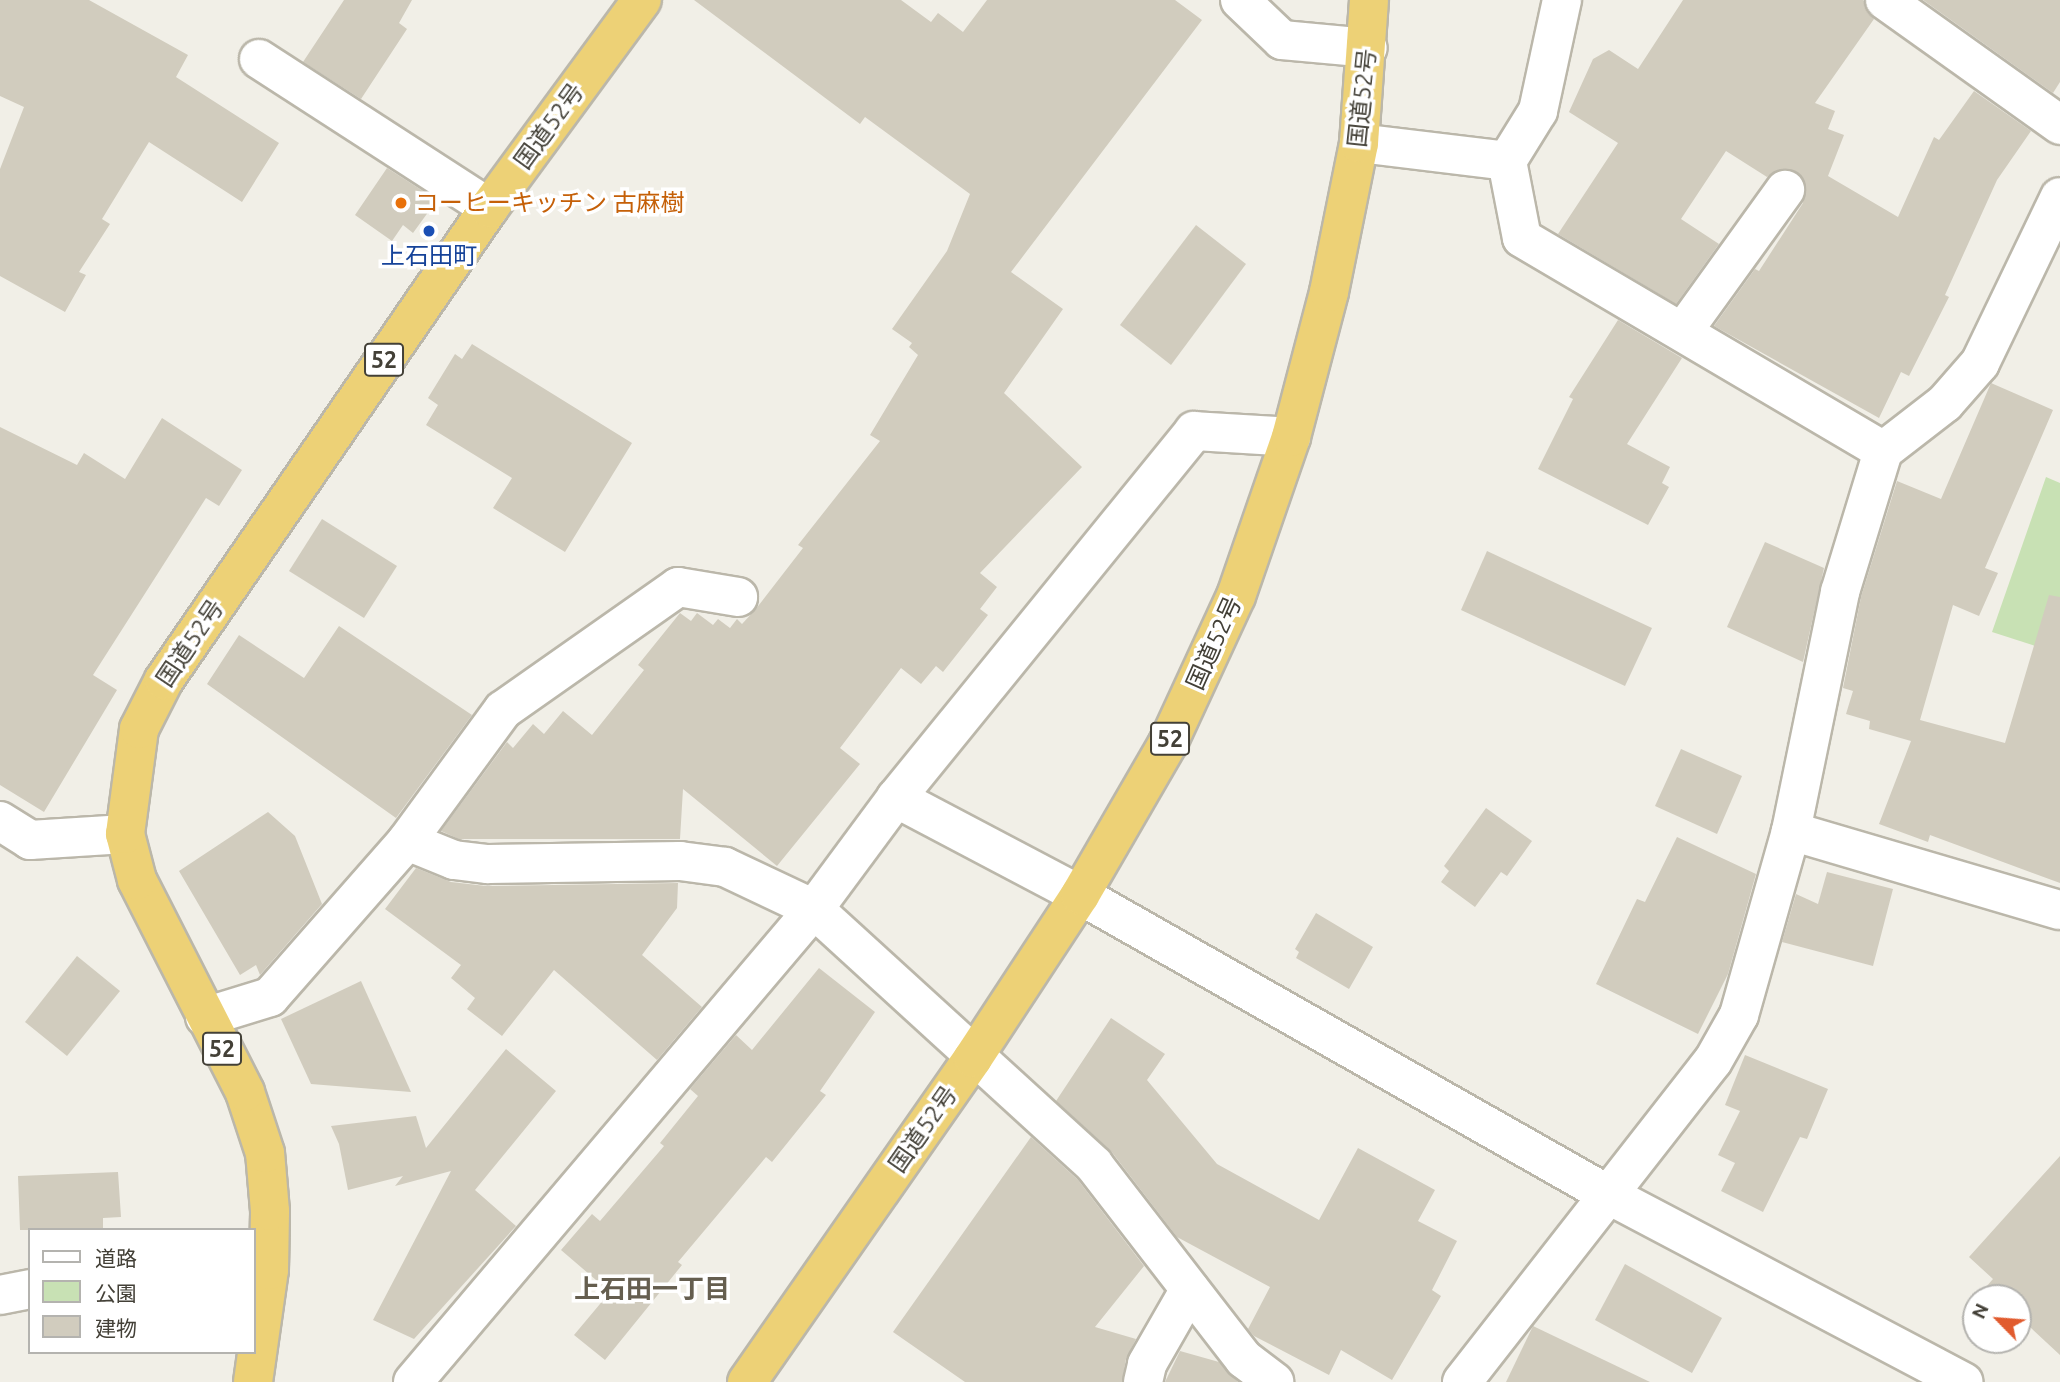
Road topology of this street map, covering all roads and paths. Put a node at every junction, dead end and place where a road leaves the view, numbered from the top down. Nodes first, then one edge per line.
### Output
1 (642, 0) edge
2 (1240, 0) edge
3 (1369, 0) edge
4 (1562, 0) edge
5 (1885, 0) edge
6 (1368, 48) junction
7 (259, 59) dead end
8 (2060, 125) edge
9 (1359, 144) junction
10 (1507, 161) junction
11 (1785, 190) dead end
12 (2060, 197) edge
13 (489, 208) junction
14 (1684, 330) junction
15 (1291, 437) junction
16 (1883, 451) junction
17 (738, 597) dead end
18 (896, 798) junction
19 (0, 821) edge
20 (1791, 831) junction
21 (125, 835) junction
22 (407, 841) junction
23 (1080, 895) junction
24 (814, 909) junction
25 (2060, 910) edge
26 (205, 1017) junction
27 (973, 1058) junction
28 (1607, 1194) junction
29 (261, 1270) edge
30 (28, 1289) edge
31 (1190, 1289) junction
32 (0, 1295) edge
33 (256, 1340) edge
34 (255, 1354) edge
35 (253, 1382) edge
36 (413, 1382) edge
37 (747, 1382) edge
38 (1143, 1382) edge
39 (1274, 1382) edge
40 (1462, 1382) edge
41 (1963, 1382) edge

1 - 13 highway, 国道52号 / 52
2 - 6 street
3 - 6 highway, 国道52号 / 52
4 - 10 street
5 - 8 street
6 - 9 highway, 国道52号 / 52
7 - 13 street
9 - 10 street
9 - 15 highway, 国道52号 / 52
10 - 14 street
11 - 14 street
12 - 16 street
13 - 21 highway, 国道52号 / 52
14 - 16 street
15 - 18 street
15 - 23 highway, 国道52号 / 52
16 - 20 street
17 - 22 street
18 - 23 street
18 - 24 street
19 - 21 street
20 - 25 street
20 - 28 street
21 - 26 highway, 国道52号 / 52
22 - 24 street
22 - 26 street
23 - 27 highway, 国道52号 / 52
23 - 28 street
24 - 27 street
24 - 36 street
26 - 29 highway, 国道52号 / 52
27 - 31 street
27 - 37 highway, 国道52号 / 52
28 - 40 street
28 - 41 street
29 - 33 highway, 国道52号 / 52
30 - 32 street
31 - 38 street
31 - 39 street
34 - 35 highway, 国道52号 / 52

